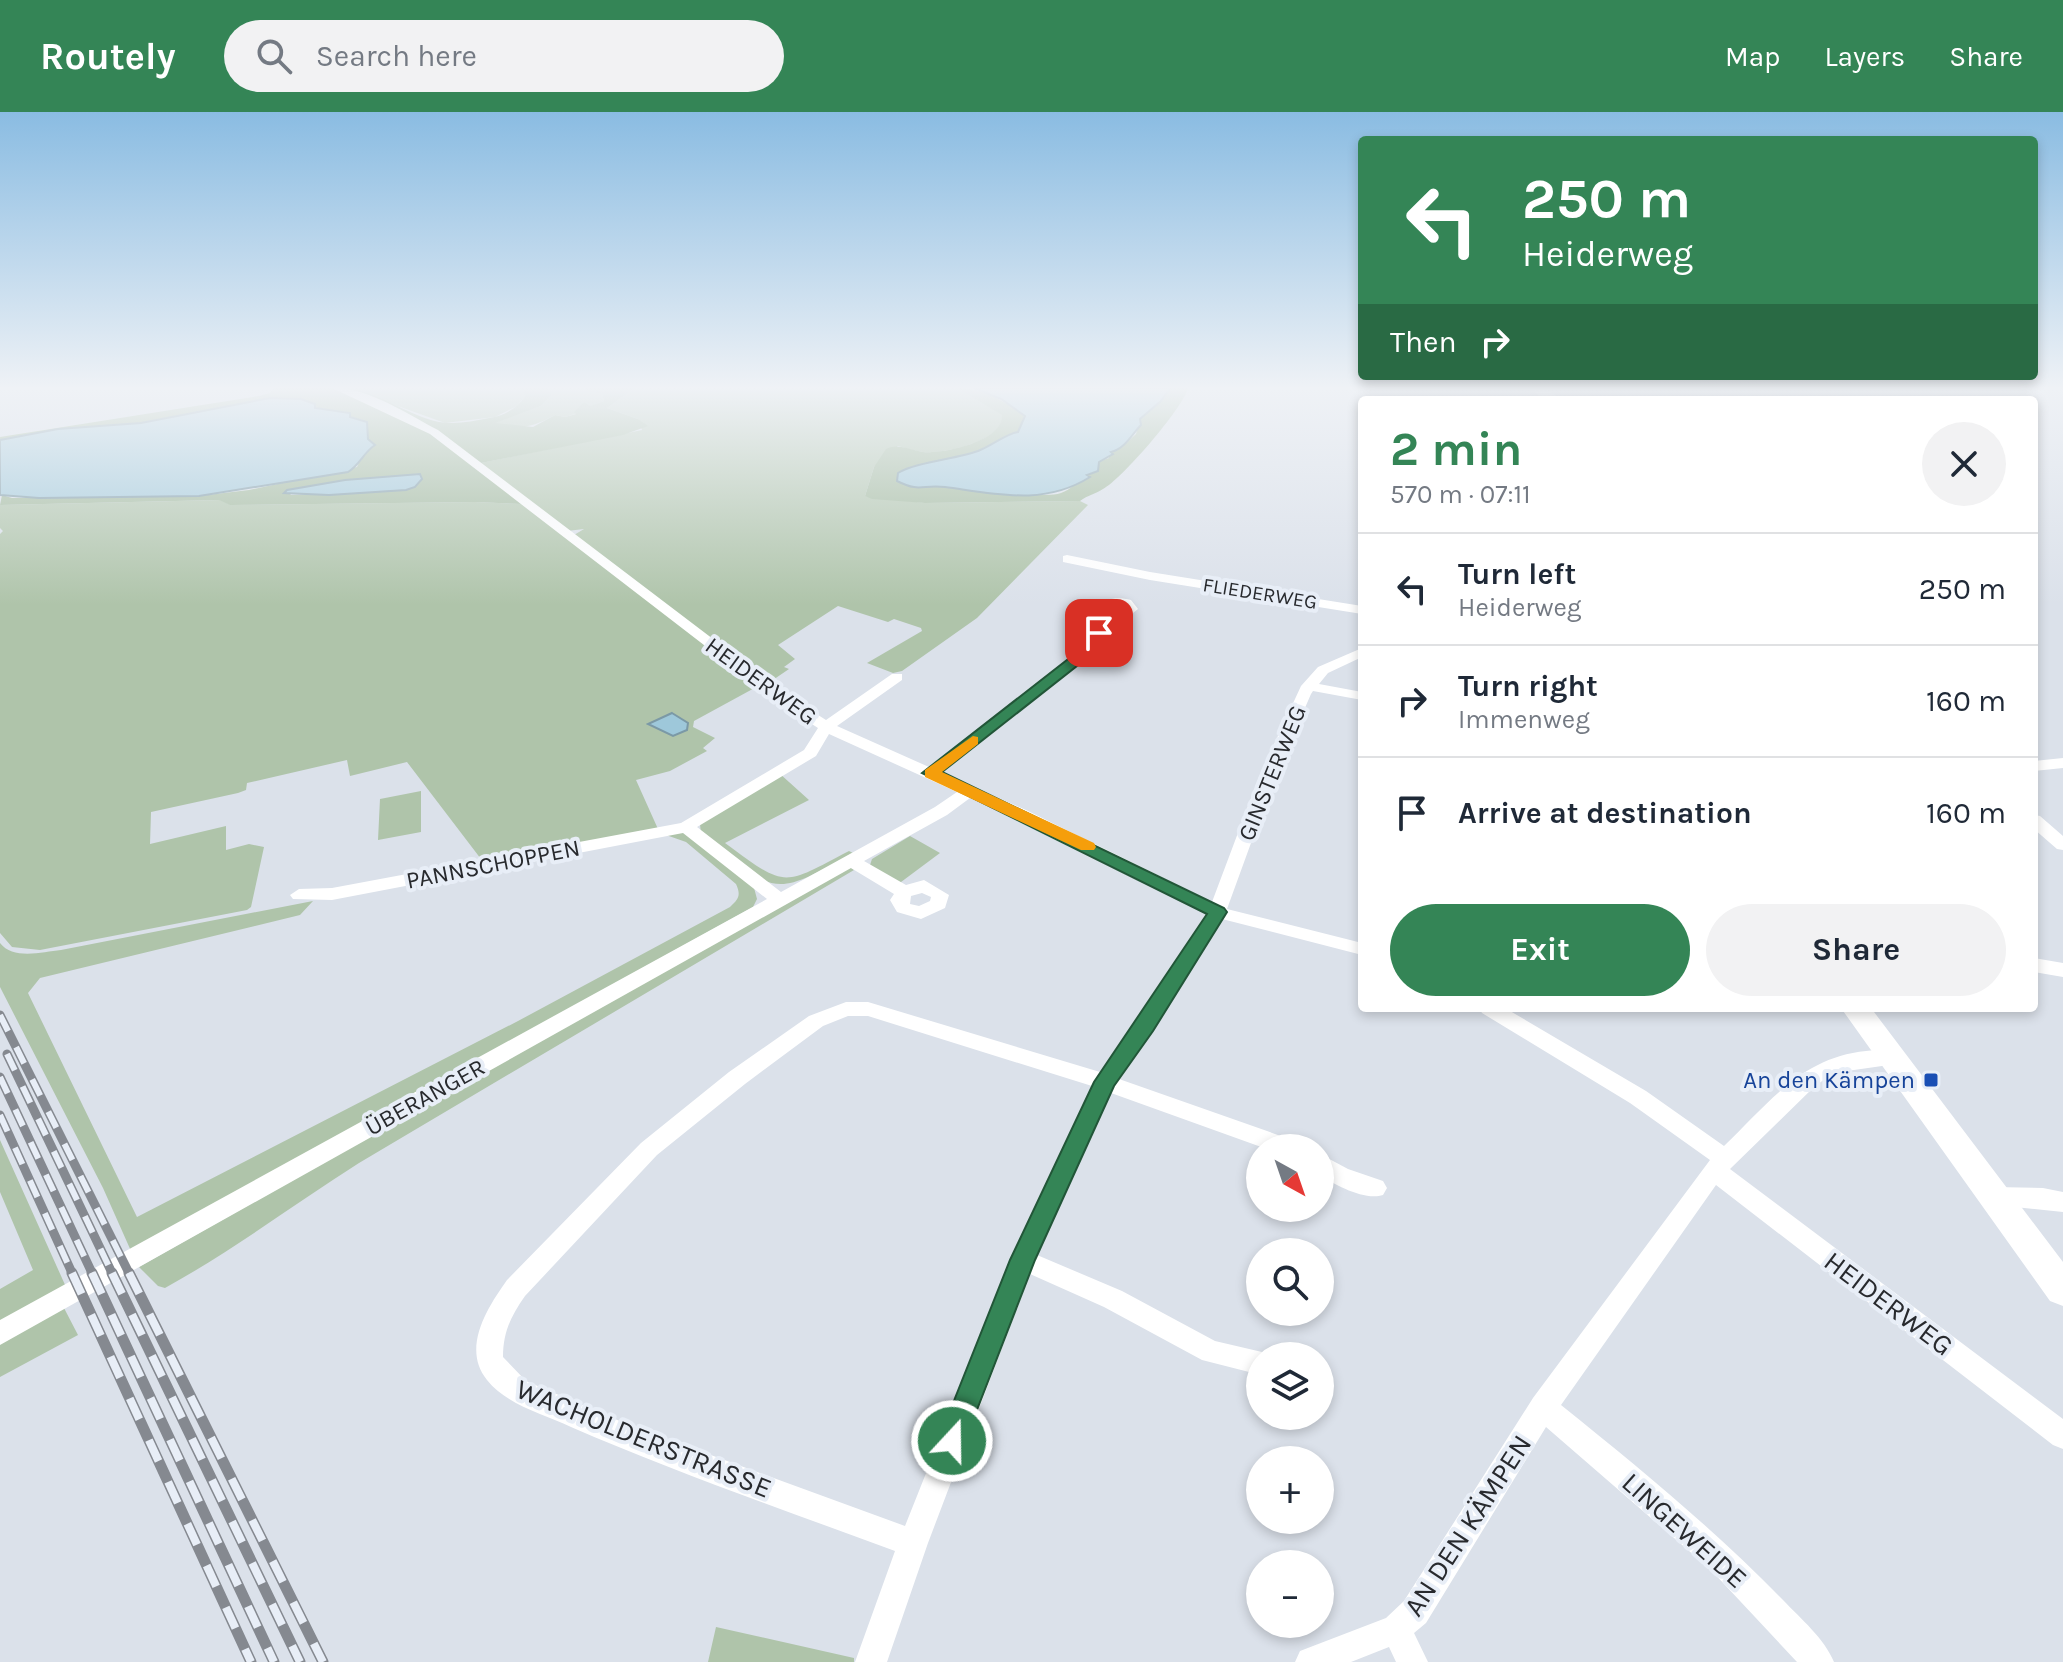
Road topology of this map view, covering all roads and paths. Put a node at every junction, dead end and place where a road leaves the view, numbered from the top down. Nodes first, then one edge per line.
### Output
1 (471, 460) edge
2 (1067, 559) dead end
3 (1358, 609) edge
4 (1115, 614) dead end
5 (1358, 654) edge
6 (897, 677) dead end
7 (1308, 686) junction
8 (1358, 695) edge
9 (826, 727) junction
10 (2063, 763) edge
11 (2038, 766) edge
12 (931, 773) junction
13 (968, 791) junction
14 (2038, 823) edge
15 (686, 827) junction
16 (2063, 845) edge
17 (851, 861) junction
18 (904, 892) dead end
19 (299, 895) dead end
20 (780, 900) junction
21 (1217, 912) junction
22 (1358, 948) edge
23 (2038, 966) edge
24 (2063, 970) edge
25 (1496, 1012) edge
26 (1858, 1012) edge
27 (1889, 1057) junction
28 (1105, 1082) junction
29 (1251, 1134) edge
30 (1720, 1165) junction
31 (1334, 1172) edge
32 (1375, 1188) dead end
33 (1993, 1197) junction
34 (2063, 1202) edge
35 (1023, 1260) junction
36 (2063, 1290) edge
37 (0, 1333) edge
38 (1246, 1360) edge
39 (1543, 1407) junction
40 (2063, 1436) edge
41 (913, 1543) junction
42 (1396, 1629) junction
43 (871, 1662) edge
44 (1311, 1662) edge
45 (1412, 1662) edge
46 (1818, 1662) edge

1 - 9 street, HEIDERWEG
2 - 3 street, FLIEDERWEG
4 - 12 street
5 - 7 street
6 - 9 street, PANNSCHOPPEN
7 - 8 street, GINSTERWEG
7 - 21 street, GINSTERWEG
9 - 12 street, HEIDERWEG
9 - 15 street, PANNSCHOPPEN
10 - 11 street
12 - 13 street, HEIDERWEG
13 - 17 street, ÜBERANGER
13 - 21 street, HEIDERWEG
14 - 16 street
15 - 19 street, PANNSCHOPPEN
15 - 20 street
17 - 18 street
17 - 20 street, ÜBERANGER
20 - 37 street, ÜBERANGER
21 - 22 street, HEIDERWEG
21 - 28 street, GINSTERWEG
23 - 24 street
25 - 30 street, HEIDERWEG
26 - 27 main road
27 - 30 street, AN DEN KÄMPEN
27 - 33 main road
28 - 29 street, WACHOLDERSTRASSE
28 - 35 street, GINSTERWEG
28 - 41 street, WACHOLDERSTRASSE
30 - 39 street, AN DEN KÄMPEN
30 - 40 street, HEIDERWEG
31 - 32 street
33 - 34 street
33 - 36 main road
35 - 38 street
35 - 41 street, GINSTERWEG
39 - 42 street, AN DEN KÄMPEN
39 - 46 street, LINGEWEIDE
41 - 43 street, GINSTERWEG
42 - 44 street, AN DEN KÄMPEN
42 - 45 street

